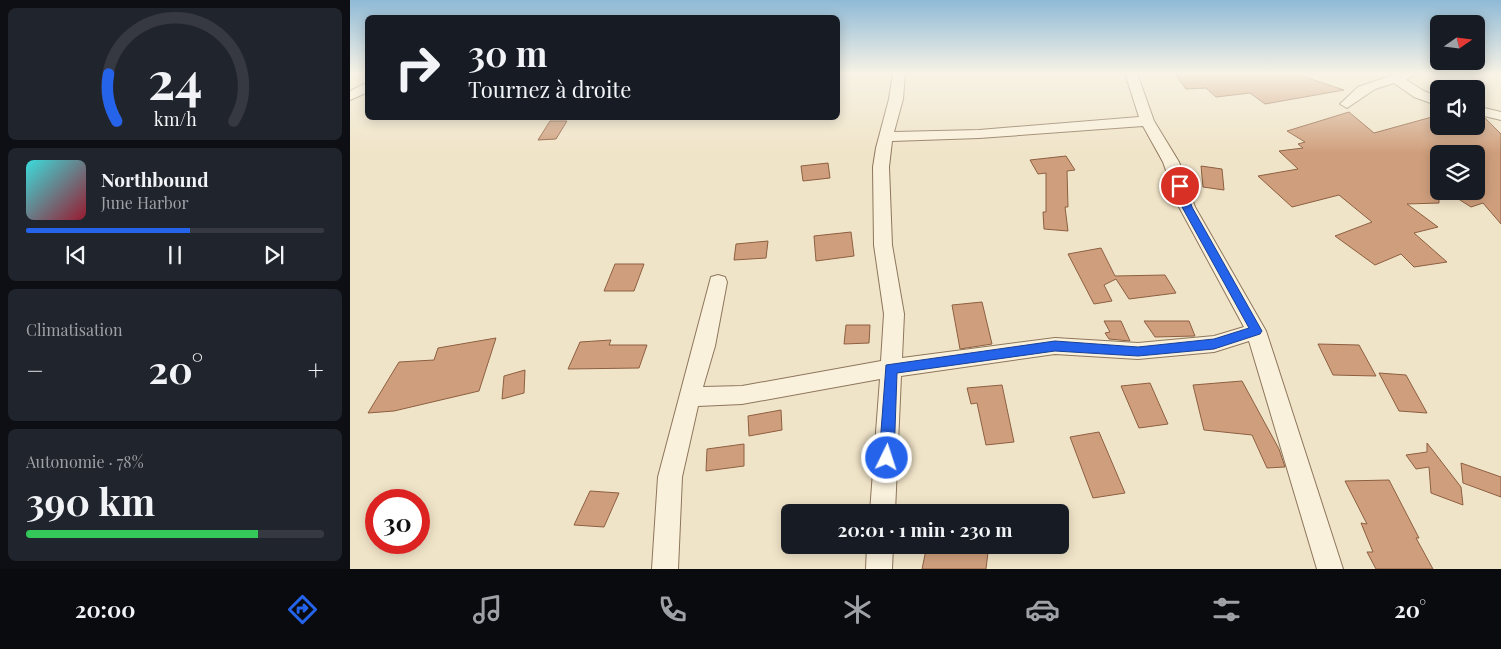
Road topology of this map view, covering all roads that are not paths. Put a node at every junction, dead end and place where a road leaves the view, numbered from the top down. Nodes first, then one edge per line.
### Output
1 (896, 100) edge
2 (1140, 100) edge
3 (1350, 100) edge
4 (1347, 104) dead end
5 (1485, 112) edge
6 (1501, 116) edge
7 (1147, 121) junction
8 (887, 137) junction
9 (718, 282) dead end
10 (1256, 331) junction
11 (891, 369) junction
12 (689, 397) junction
13 (883, 504) edge
14 (880, 554) edge
15 (665, 569) edge
16 (879, 569) edge
17 (1330, 569) edge

1 - 8 street
2 - 7 street
3 - 4 street
5 - 6 street
7 - 8 street
7 - 10 street
8 - 11 street
9 - 12 street
10 - 11 street
10 - 17 street
11 - 12 street
11 - 13 street
12 - 15 street
14 - 16 street

